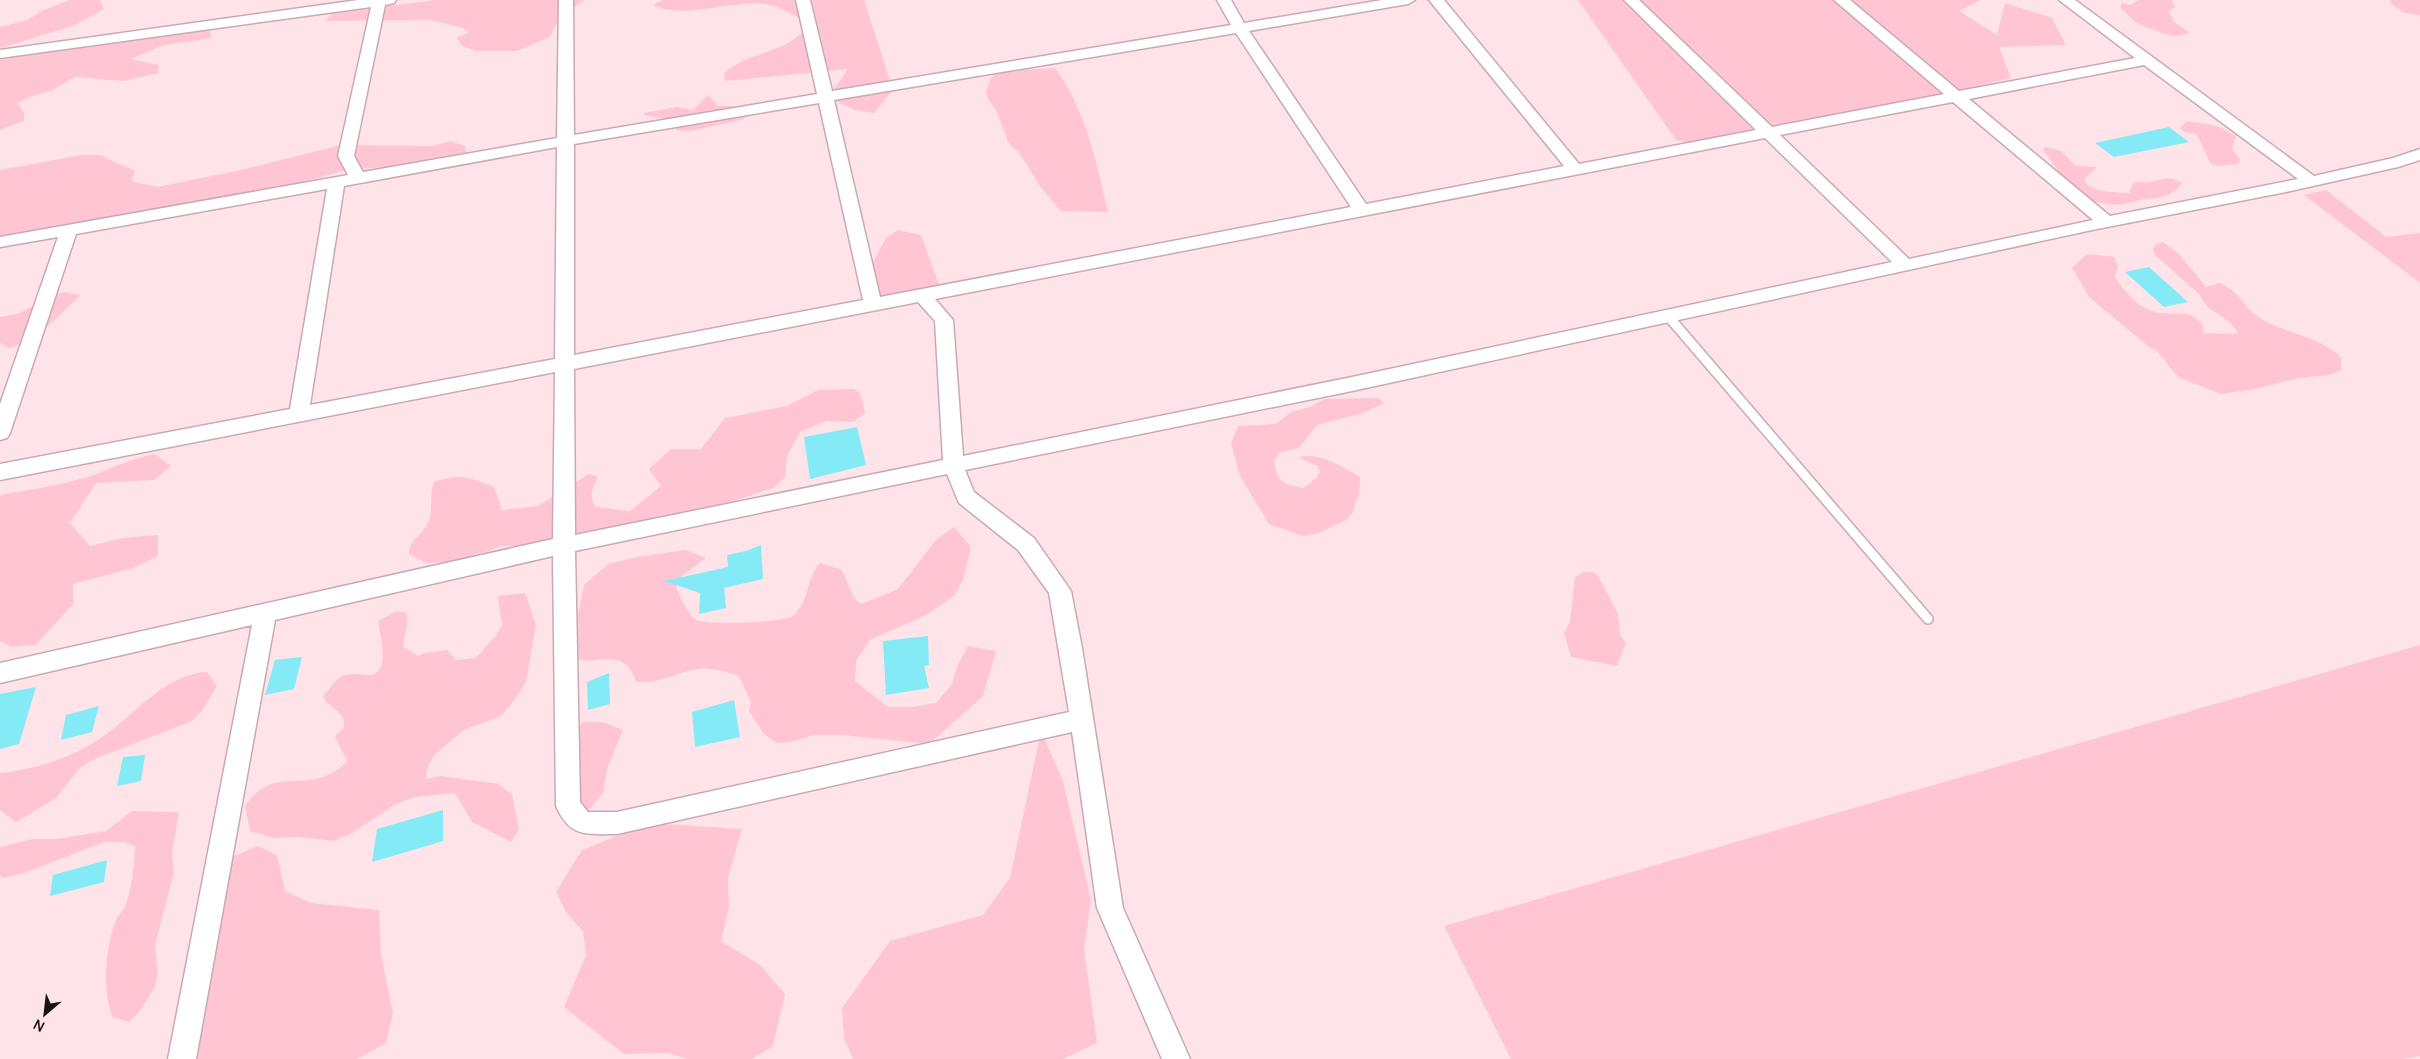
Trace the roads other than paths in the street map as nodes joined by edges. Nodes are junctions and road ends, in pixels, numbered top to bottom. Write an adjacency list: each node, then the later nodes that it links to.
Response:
1 (566, 0): 16 (street)
2 (803, 0): 13 (street)
3 (1224, 0): 10 (street)
4 (1408, 0): 10 (street)
5 (1436, 0): 18 (street)
6 (1631, 0): 15 (street)
7 (1841, 0): 14 (street)
8 (2066, 0): 12 (street)
9 (384, 1): 11 (street); 19 (street)
10 (1240, 27): 13 (street); 22 (street)
11 (0, 54)
12 (2147, 60): 14 (street); 20 (street)
13 (825, 96): 16 (street); 28 (street)
14 (1957, 97): 15 (street); 23 (street)
15 (1768, 133): 18 (street); 26 (street)
16 (566, 141): 19 (street); 30 (street)
17 (2420, 154): 20 (street)
18 (1576, 170): 22 (street)
19 (358, 178): 21 (street)
20 (2311, 181): 23 (street)
21 (336, 182): 24 (street); 31 (street)
22 (1362, 211): 27 (street)
23 (2106, 222): 26 (street)
24 (69, 230): 25 (street); 32 (street)
25 (0, 242)
26 (1905, 265): 29 (street)
27 (922, 295): 28 (street); 33 (street)
28 (873, 304): 30 (street)
29 (1668, 316): 33 (street); 37 (lane)
30 (564, 364): 31 (street); 35 (street)
31 (299, 414): 34 (street)
32 (0, 433)
33 (953, 464): 35 (street); 39 (street)
34 (0, 472)
35 (564, 545): 36 (street); 39 (street)
36 (265, 612): 38 (street); 40 (street)
37 (1928, 619)
38 (0, 673)
39 (1082, 719): 41 (street)
40 (182, 1059)
41 (1176, 1059)

